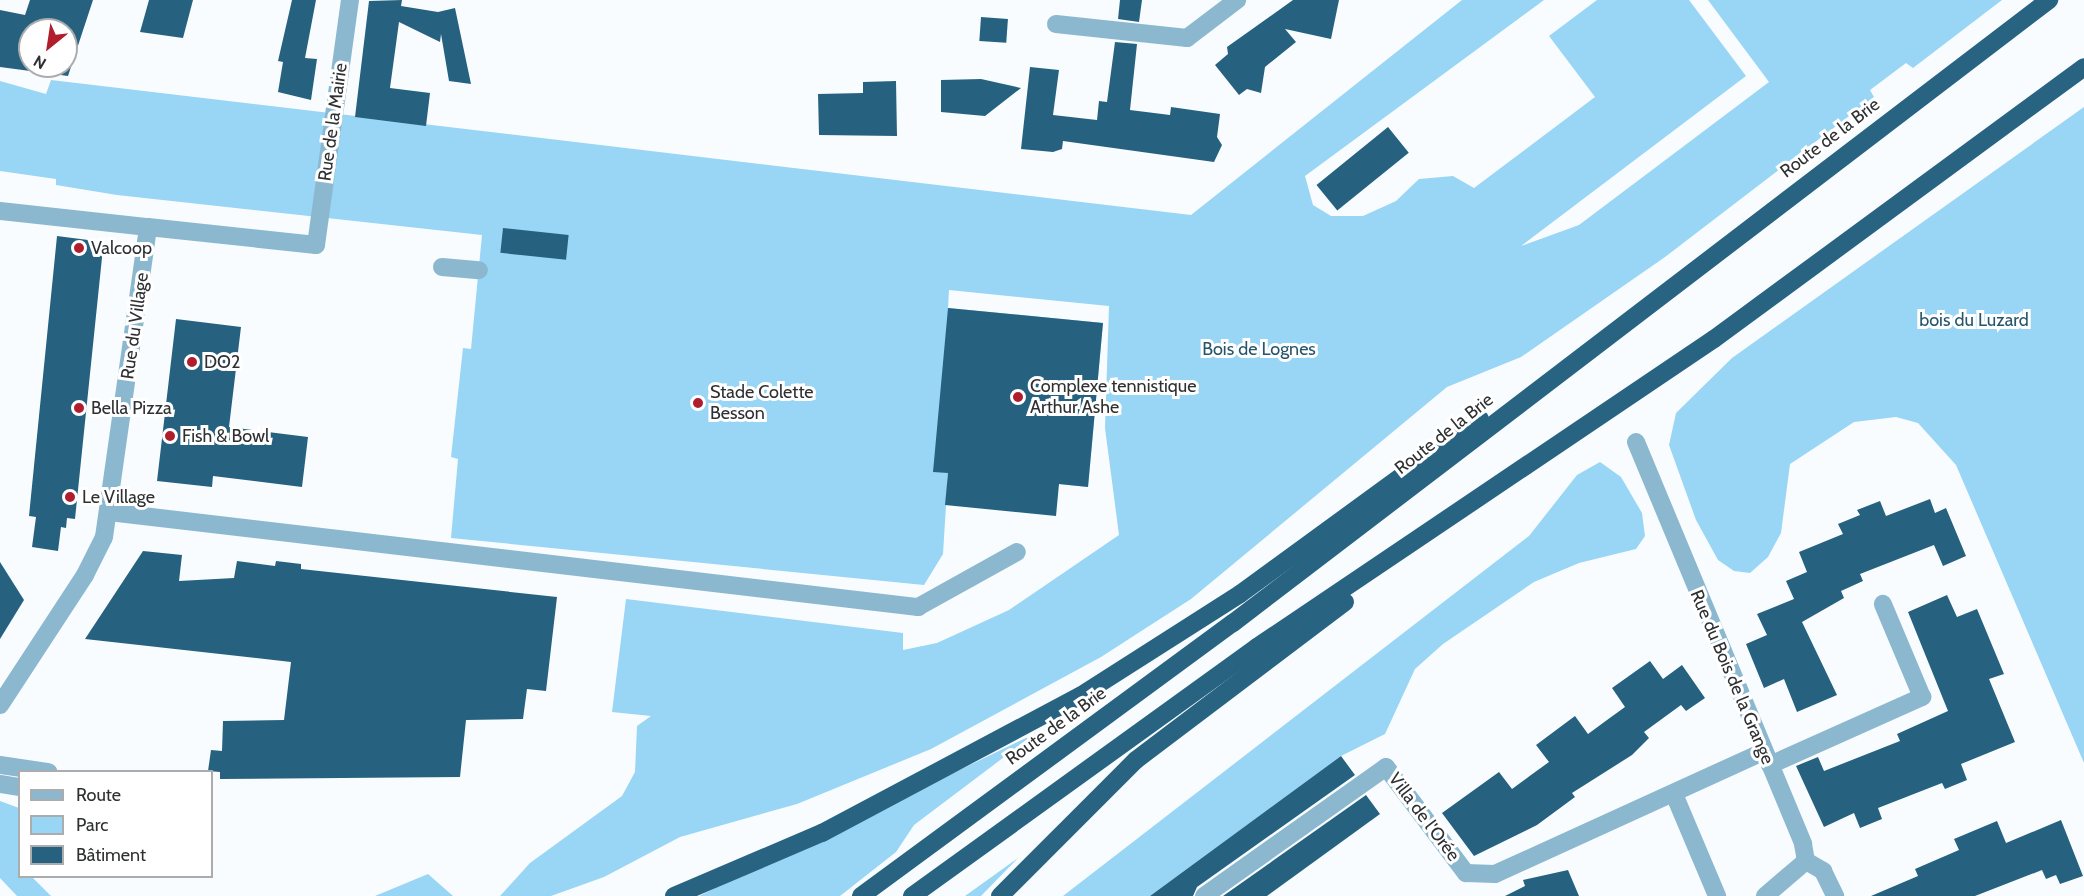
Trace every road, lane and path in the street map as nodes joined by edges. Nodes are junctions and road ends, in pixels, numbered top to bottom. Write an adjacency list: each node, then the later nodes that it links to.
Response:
1 (350, 0): 7 (street, Rue de la Mairie)
2 (1237, 0): 4 (street)
3 (2049, 0): 10 (highway, Route de la Brie)
4 (1056, 24)
5 (2084, 67): 13 (highway)
6 (0, 211): 7 (street)
7 (148, 227): 12 (street, Rue du Village)
8 (442, 267): 9 (street)
9 (478, 270)
10 (1638, 312): 24 (highway); 25 (highway, Route de la Brie)
11 (1636, 442): 17 (street, Rue du Bois de la Grange)
12 (109, 512): 14 (street); 16 (street, Rue du Village)
13 (1455, 516): 26 (highway); 27 (highway)
14 (1017, 552)
15 (1883, 604): 17 (street, Villa de l'Orée)
16 (0, 705)
17 (1767, 758): 22 (street, Villa de l'Orée); 23 (street, Rue du Bois de la Grange)
18 (0, 765): 19 (street)
19 (40, 770)
20 (0, 784): 21 (street)
21 (18, 787)
22 (1674, 794): 28 (street, Villa de l'Orée); 29 (street)
23 (1806, 861): 30 (street); 31 (street)
24 (674, 896)
25 (861, 896)
26 (912, 896)
27 (1000, 896)
28 (1204, 896)
29 (1717, 896)
30 (1765, 896)
31 (1834, 896)

